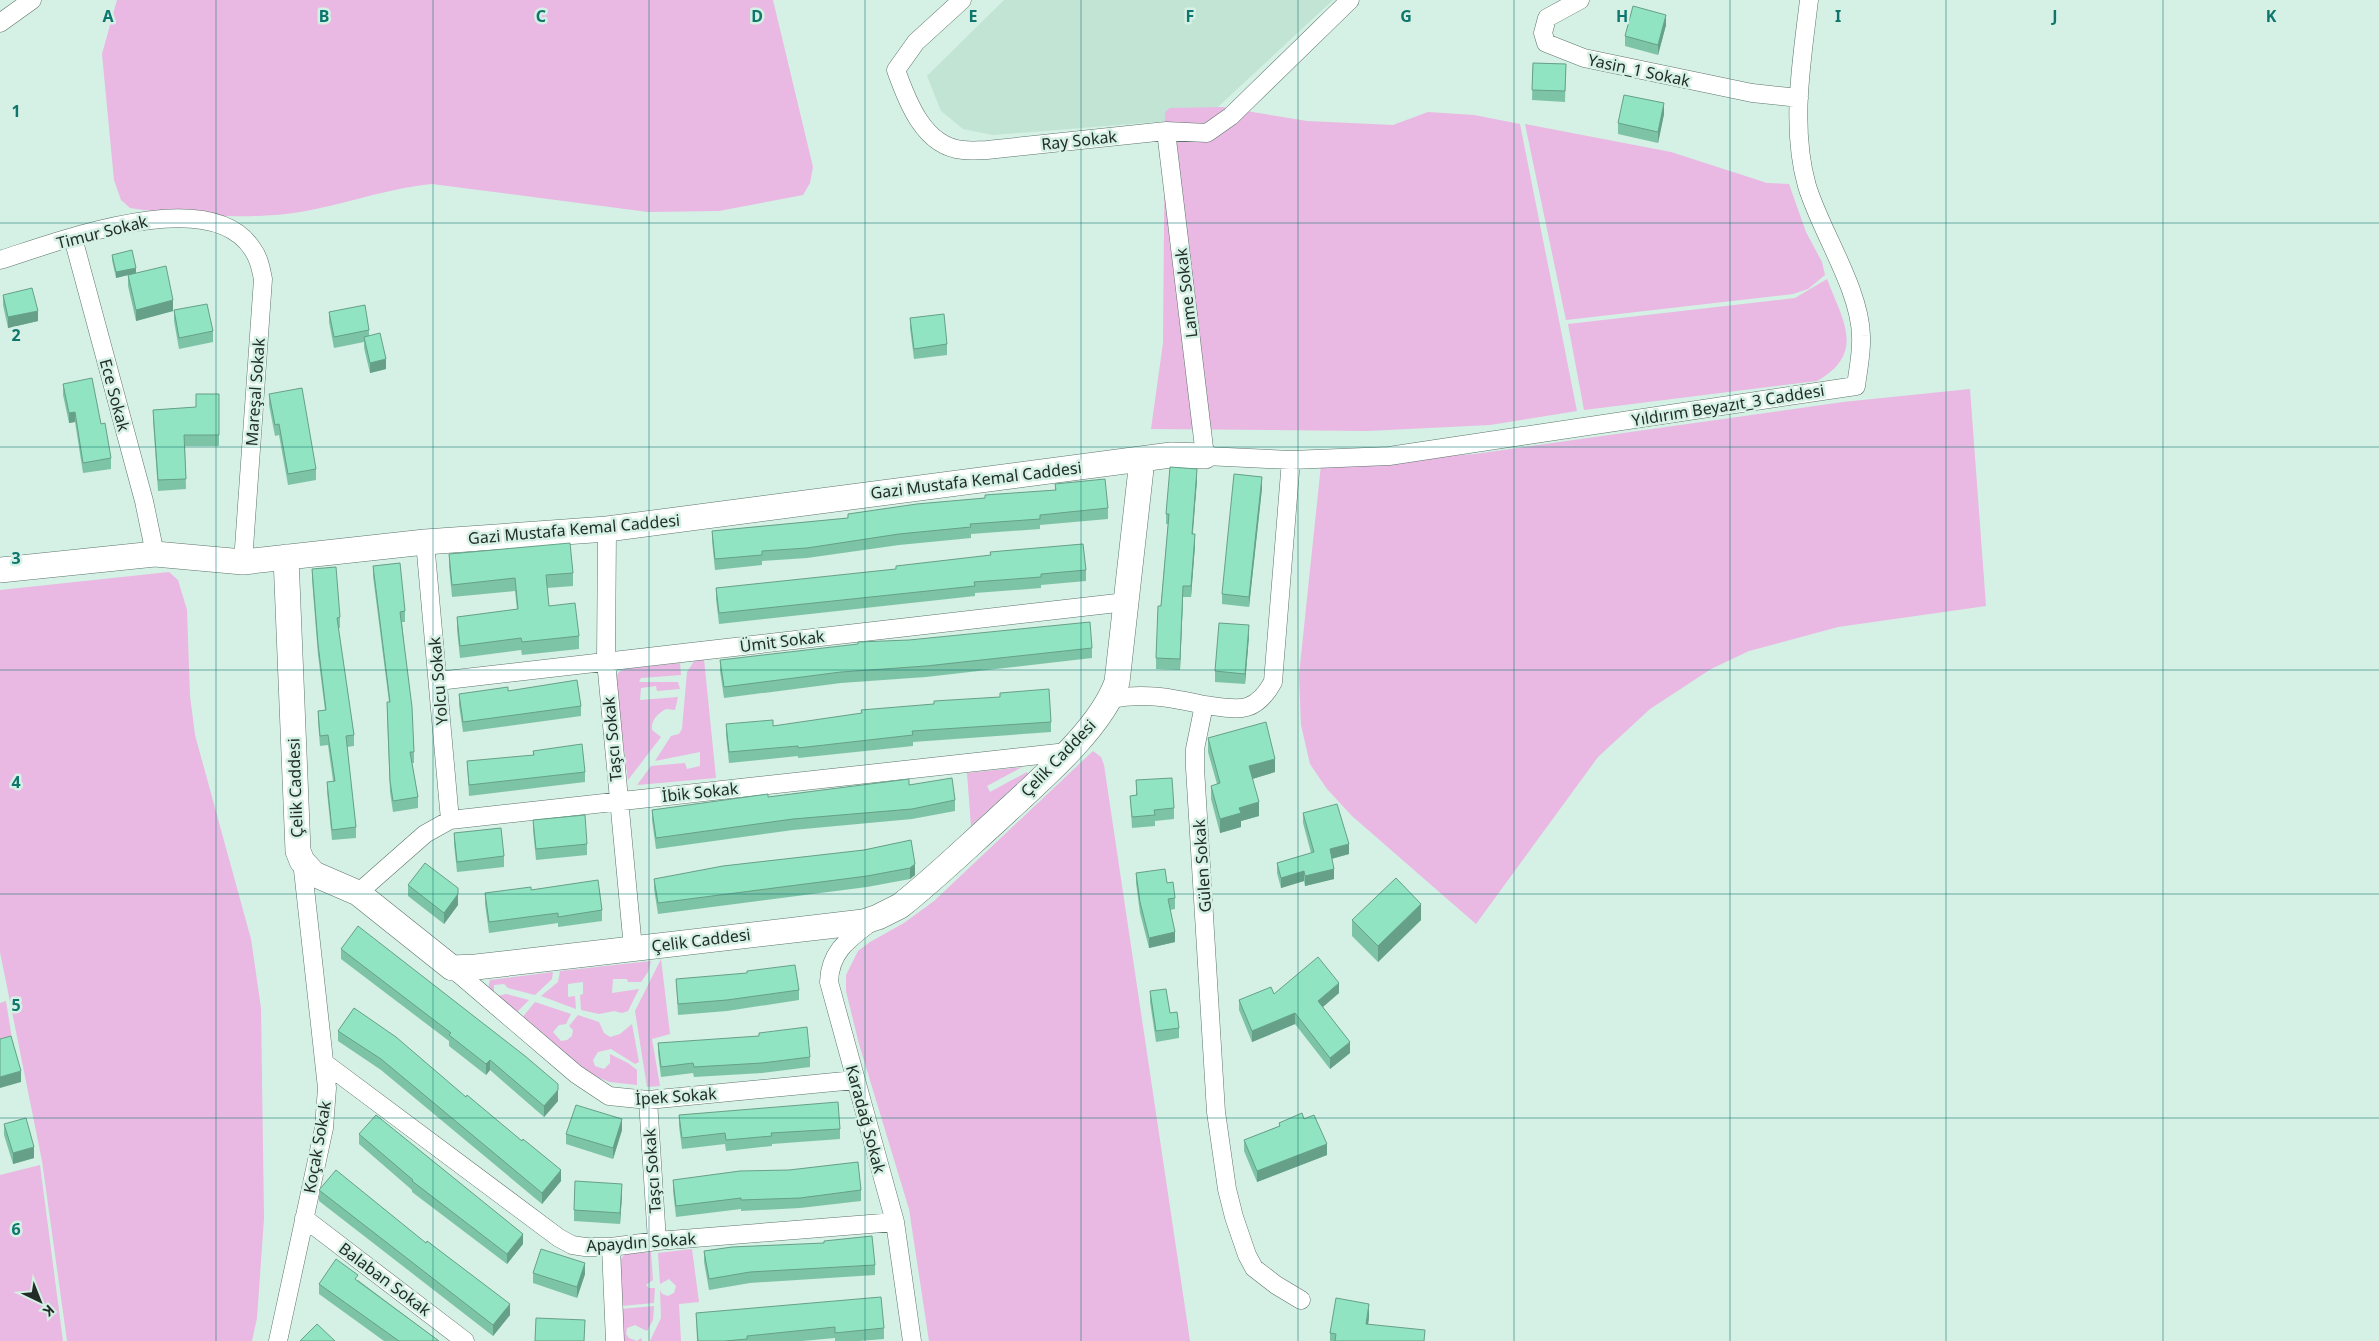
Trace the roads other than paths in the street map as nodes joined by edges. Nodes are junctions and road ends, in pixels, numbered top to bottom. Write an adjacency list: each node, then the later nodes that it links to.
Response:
1 (32, 0): 6 (street)
2 (962, 0): 8 (street, Ray Sokak)
3 (1350, 0): 8 (street, Ray Sokak)
4 (1580, 0): 7 (street, Yasin_1 Sokak)
5 (1809, 0): 7 (street, Yıldırım Beyazıt_3 Caddesi)
6 (0, 23)
7 (1799, 98): 14 (street, Yıldırım Beyazıt_3 Caddesi)
8 (1166, 131): 12 (street, Lame Sokak)
9 (235, 231): 10 (street, Timur Sokak); 19 (street, Mareşal Sokak)
10 (73, 238): 11 (street, Timur Sokak); 17 (street, Ece Sokak)
11 (0, 260)
12 (1205, 456): 13 (street, Gazi Mustafa Kemal Caddesi); 14 (street, Yıldırım Beyazıt_3 Caddesi)
13 (1142, 460): 15 (street, Gazi Mustafa Kemal Caddesi); 21 (street, Çelik Caddesi)
14 (1291, 460): 25 (street)
15 (607, 529): 16 (street, Gazi Mustafa Kemal Caddesi); 22 (street, Taşcı Sokak)
16 (425, 542): 18 (street, Gazi Mustafa Kemal Caddesi); 23 (street, Yolcu Sokak)
17 (155, 554): 19 (street, Gazi Mustafa Kemal Caddesi); 20 (street, Gazi Mustafa Kemal Caddesi)
18 (286, 557): 19 (street, Gazi Mustafa Kemal Caddesi); 29 (street, Çelik Caddesi)
19 (244, 562)
20 (0, 570)
21 (1126, 602): 22 (street, Ümit Sokak); 24 (street, Çelik Caddesi)
22 (606, 661): 23 (street, Ümit Sokak); 27 (street, Taşcı Sokak)
23 (438, 680): 28 (street, Yolcu Sokak)
24 (1111, 698): 25 (street); 26 (street, Çelik Caddesi)
25 (1204, 705): 41 (street, Gülen Sokak)
26 (1067, 752): 27 (street, İbik Sokak); 31 (street, Çelik Caddesi)
27 (618, 802): 28 (street, İbik Sokak); 32 (street, Taşcı Sokak)
28 (450, 820): 30 (street, İbik Sokak)
29 (302, 861): 30 (street, Çelik Caddesi); 34 (street, Koçak Sokak)
30 (358, 893): 33 (street, Çelik Caddesi)
31 (878, 917): 32 (street, Çelik Caddesi); 35 (street, Karadağ Sokak)
32 (633, 948): 33 (street, Çelik Caddesi)
33 (452, 968): 36 (street, İpek Sokak)
34 (326, 1064): 37 (street, Koçak Sokak); 40 (street, Apaydın Sokak)
35 (855, 1080): 36 (street, İpek Sokak); 38 (street, Karadağ Sokak)
36 (648, 1100): 39 (street, Taşcı Sokak)
37 (304, 1218): 42 (street, Koçak Sokak); 43 (street, Balaban Sokak)
38 (895, 1222): 39 (street, Apaydın Sokak); 45 (street, Karadağ Sokak)
39 (657, 1241): 40 (street, Apaydın Sokak)
40 (610, 1247): 44 (street)
41 (1301, 1300)
42 (278, 1341)
43 (466, 1341)
44 (615, 1341)
45 (912, 1341)

